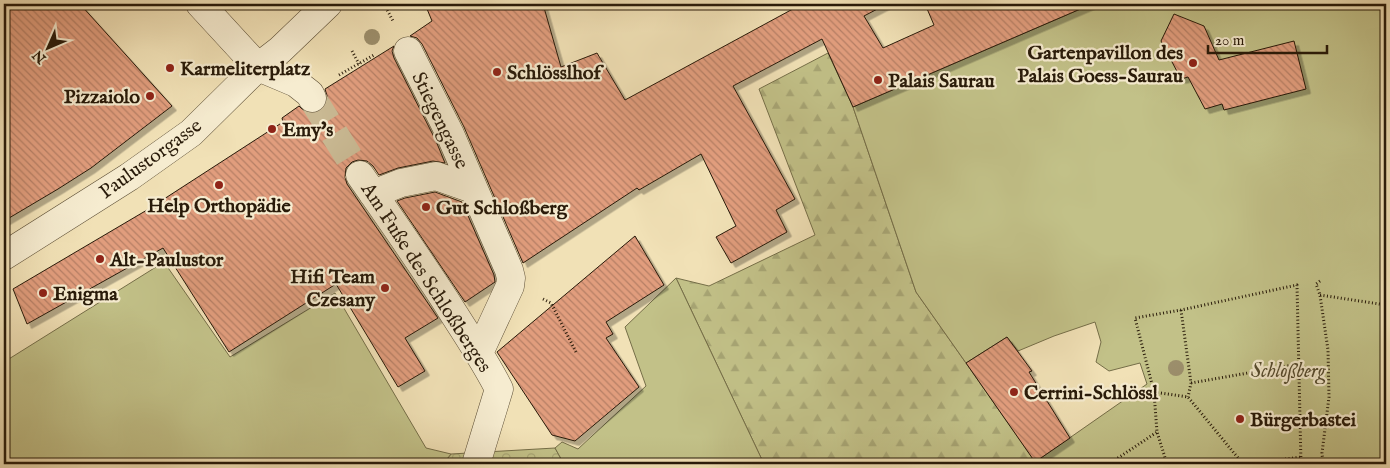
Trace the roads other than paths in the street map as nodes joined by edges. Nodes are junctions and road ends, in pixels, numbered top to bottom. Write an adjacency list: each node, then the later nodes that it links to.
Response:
1 (200, 4): 4 (street)
2 (328, 4): 4 (street, Paulustorgasse)
3 (408, 51): 7 (street, Stiegengasse)
4 (258, 67): 5 (street); 8 (street, Paulustorgasse)
5 (312, 98)
6 (367, 185): 7 (street, Stiegengasse); 9 (street, Am Fuße des Schloßberges)
7 (473, 189): 9 (street, Stiegengasse)
8 (4, 256)
9 (478, 352): 10 (street, Am Fuße des Schloßberges)
10 (476, 464)

